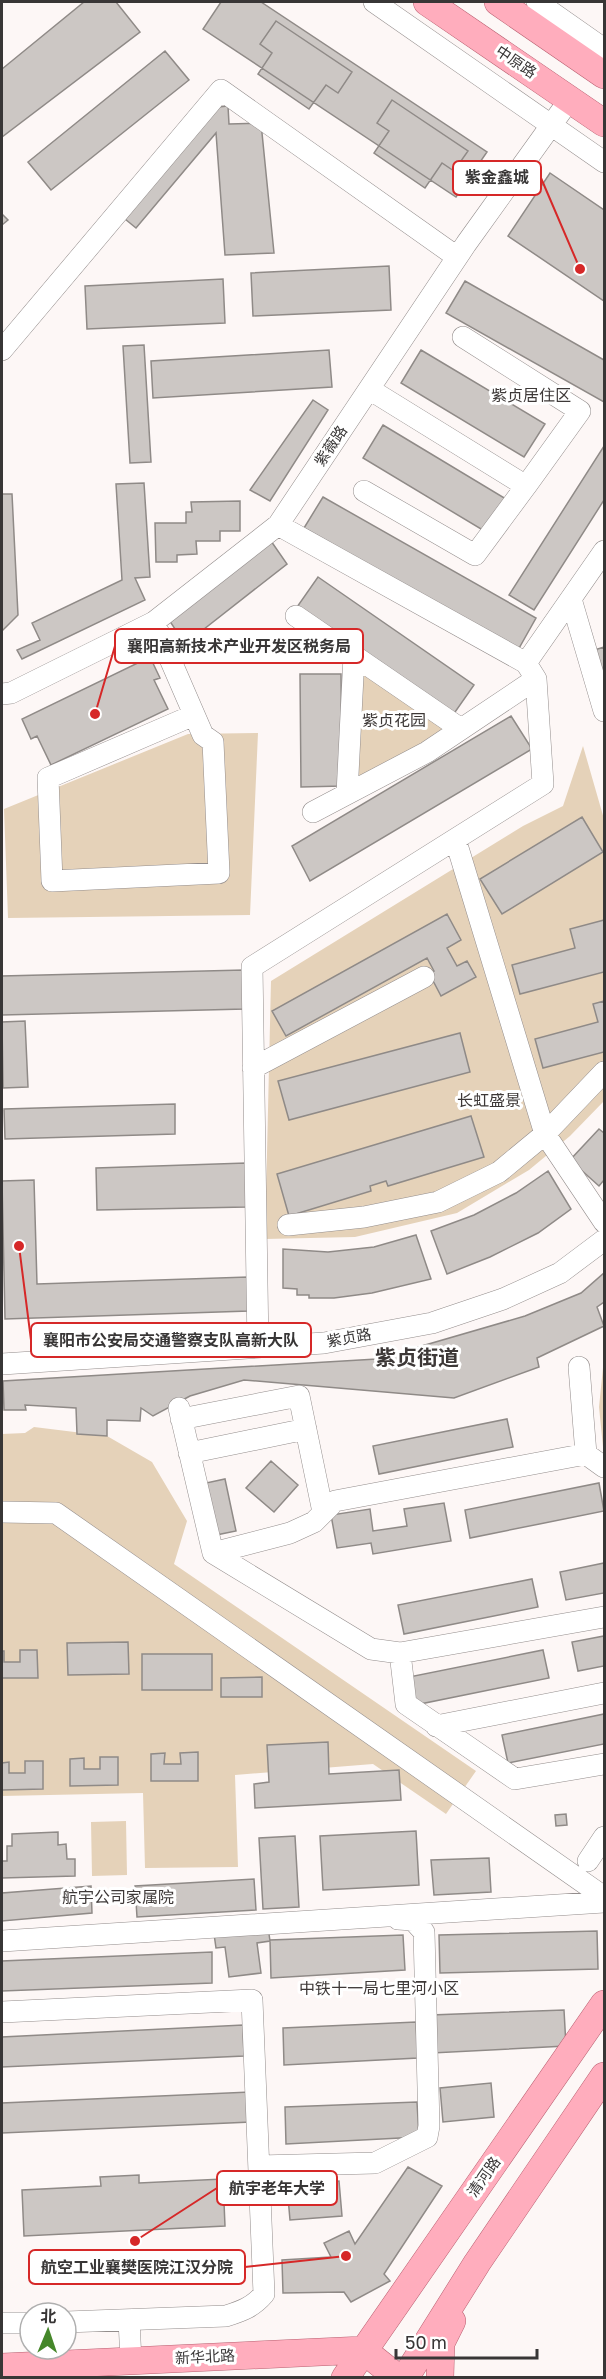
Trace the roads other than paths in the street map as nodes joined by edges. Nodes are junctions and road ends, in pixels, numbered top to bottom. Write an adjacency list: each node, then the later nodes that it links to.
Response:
1 (374, 2): 9 (street)
2 (427, 2): 7 (main road, 中原路)
3 (498, 2): 6 (main road)
4 (537, 2): 5 (street)
5 (604, 49)
6 (604, 75)
7 (570, 99): 8 (main road, 中原路); 9 (street, 紫薇路)
8 (604, 123)
9 (551, 126): 10 (street); 11 (street, 紫薇路)
10 (604, 162)
11 (457, 257): 13 (street); 14 (street, 紫薇路)
12 (463, 337): 15 (street)
13 (2, 350)
14 (369, 389): 15 (street); 17 (street, 紫薇路)
15 (526, 486): 16 (street)
16 (364, 491)
17 (278, 525): 21 (street, 紫薇路); 23 (street)
18 (604, 551): 19 (street)
19 (571, 599): 23 (street); 25 (street)
20 (296, 616): 22 (street)
21 (154, 622): 24 (street, 紫薇路); 26 (street)
22 (354, 656): 27 (street); 28 (street)
23 (531, 671): 27 (street); 32 (street)
24 (2, 694)
25 (604, 711)
26 (194, 715): 26 (street)
27 (461, 729): 28 (street)
28 (348, 794): 29 (street)
29 (313, 812)
30 (458, 848): 34 (street)
31 (424, 977): 32 (street)
32 (254, 1068): 38 (street)
33 (604, 1072): 34 (street)
34 (545, 1134): 35 (street); 36 (street)
35 (604, 1222)
36 (288, 1225)
37 (604, 1240): 38 (street, 紫贞路)
38 (258, 1347): 39 (street, 紫贞路)
39 (2, 1364)
40 (579, 1367): 43 (street)
41 (306, 1429): 42 (street); 42 (street); 46 (street)
42 (189, 1453): 47 (street)
43 (586, 1454): 44 (street); 46 (street)
44 (604, 1467)
45 (2, 1512): 55 (street)
46 (323, 1512): 47 (street)
47 (213, 1553): 49 (street)
48 (604, 1617): 49 (street)
49 (400, 1653): 51 (street)
50 (604, 1693): 51 (street)
51 (436, 1726): 52 (street)
52 (604, 1764)
53 (604, 1837): 54 (street)
54 (588, 1861)
55 (604, 1897)
56 (604, 1902): 58 (street)
57 (284, 1927): 62 (street)
58 (2, 1941)
59 (604, 2004): 64 (main road, 清河路)
60 (2, 2012): 62 (street)
61 (604, 2076): 63 (main road)
62 (259, 2166): 65 (street)
63 (477, 2263): 75 (main road); 76 (main road)
64 (401, 2295): 69 (main road, 清河路); 70 (main road)
65 (129, 2320): 66 (street); 71 (street)
66 (78, 2322)
67 (2, 2323): 68 (street)
68 (18, 2323)
69 (363, 2350): 70 (main road, 新华北路); 73 (main road, 清河路); 74 (main road)
70 (258, 2354): 71 (main road, 新华北路)
71 (131, 2361): 72 (main road, 新华北路)
72 (2, 2367)
73 (345, 2378)
74 (398, 2378)
75 (405, 2378)
76 (440, 2378)

